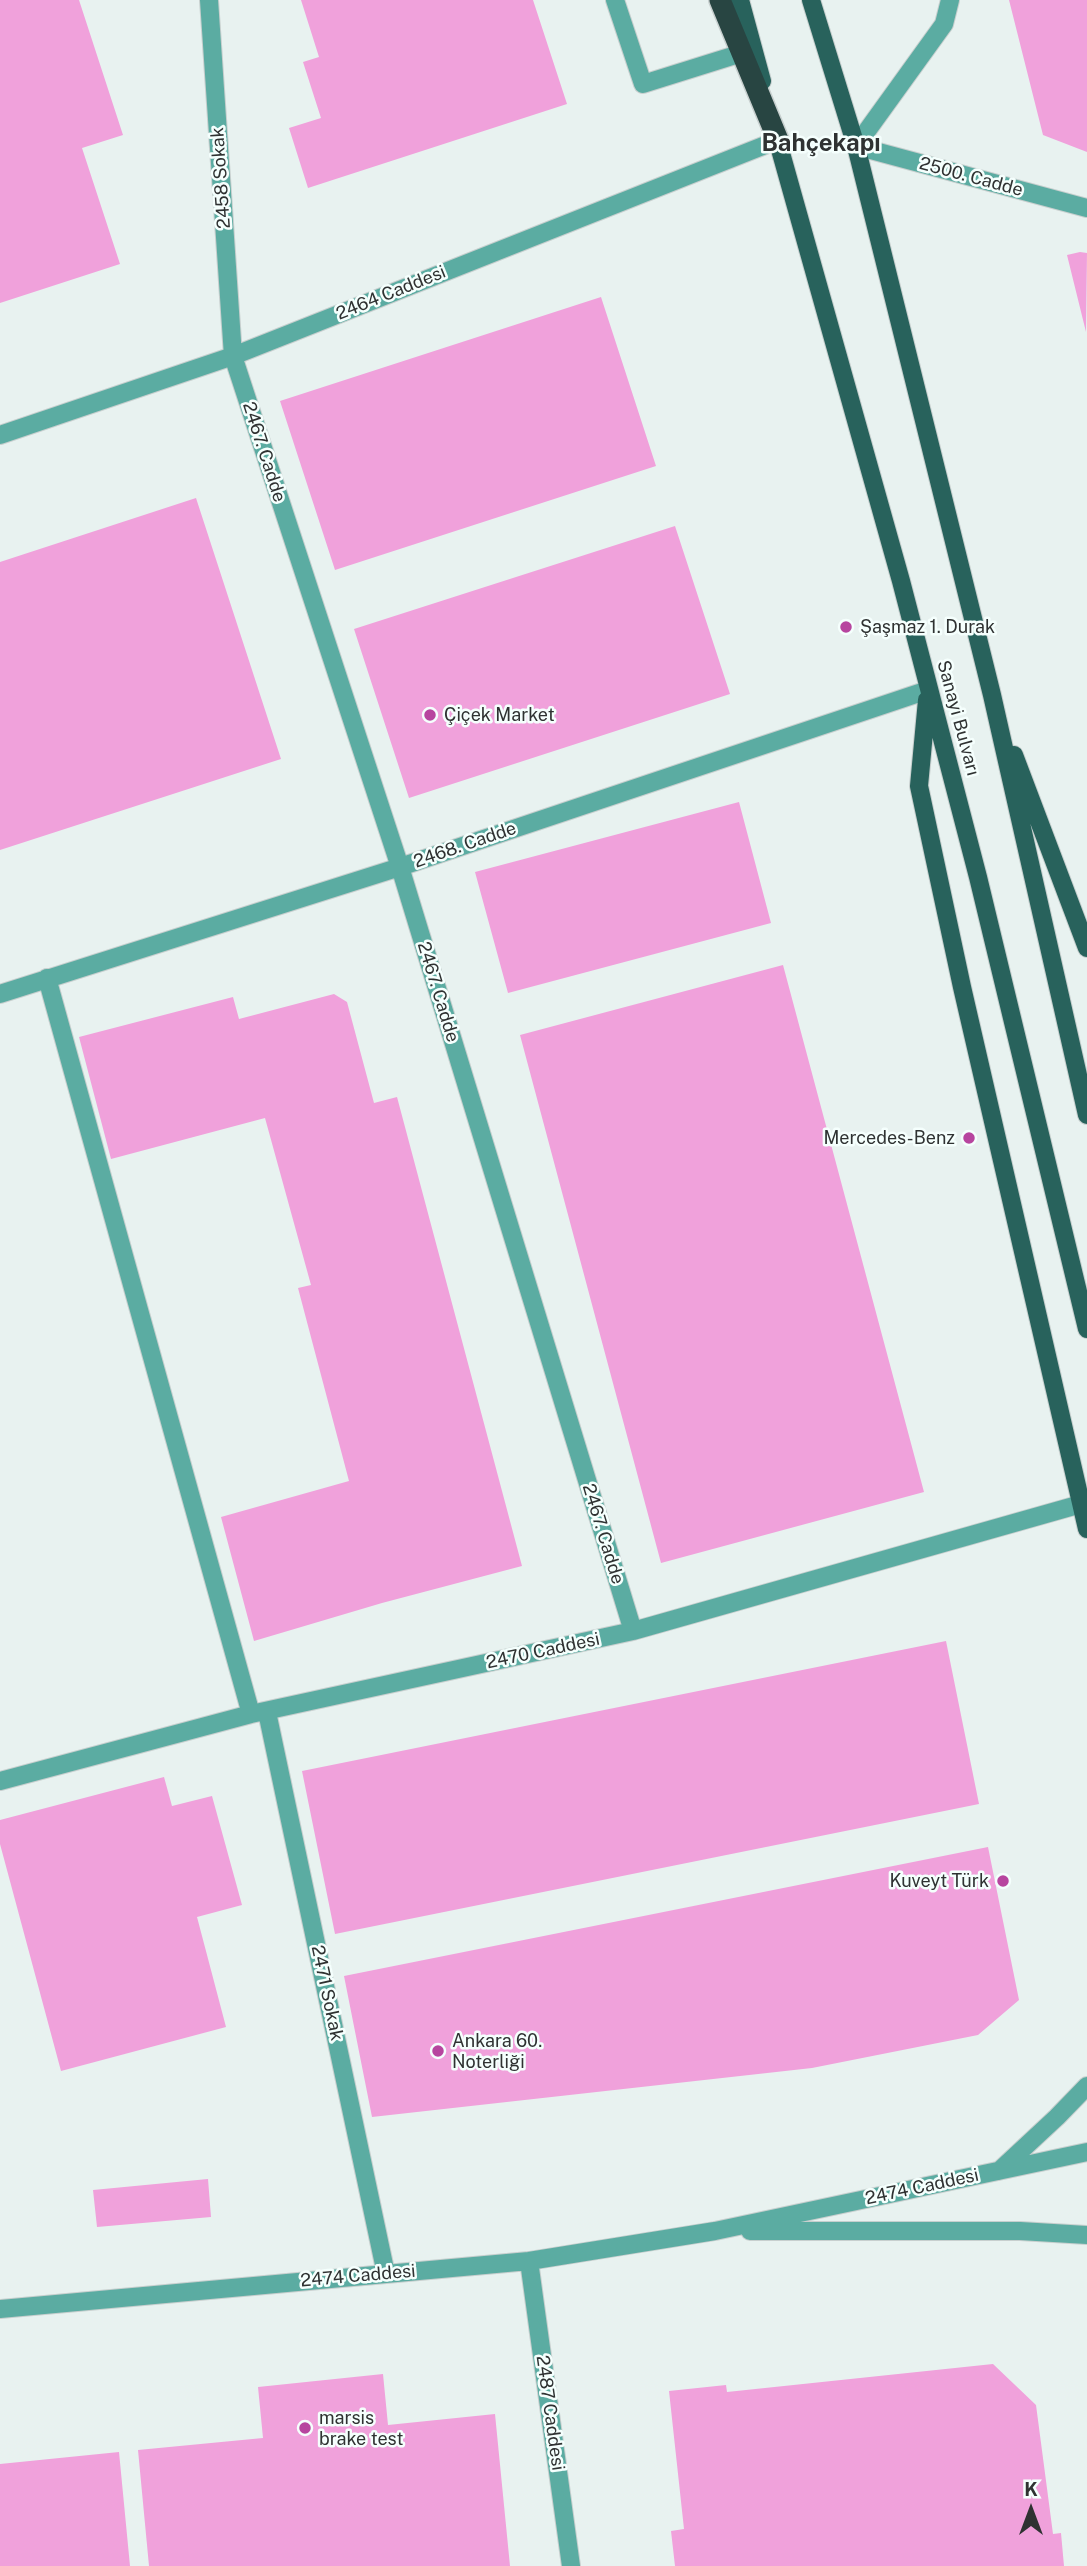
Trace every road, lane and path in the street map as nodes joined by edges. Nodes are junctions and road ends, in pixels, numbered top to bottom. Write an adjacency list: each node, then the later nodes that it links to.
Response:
1 (209, 0): 11 (street, 2458 Sokak)
2 (615, 0): 7 (street)
3 (720, 0): 7 (highway)
4 (740, 0): 8 (main road, Sanayi Bulvarı)
5 (811, 0): 9 (main road, Sanayi Bulvarı)
6 (950, 0): 9 (street)
7 (742, 53): 8 (highway)
8 (778, 140): 11 (street, 2464 Caddesi); 13 (main road, Sanayi Bulvarı)
9 (856, 146): 10 (street, 2500. Cadde); 14 (main road, Sanayi Bulvarı)
10 (1087, 208)
11 (233, 356): 12 (street, 2464 Caddesi); 15 (street, 2467. Cadde)
12 (0, 435)
13 (928, 690): 15 (street, 2468. Cadde); 20 (main road, Sanayi Bulvarı); 21 (main road)
14 (992, 695): 16 (main road); 19 (main road, Sanayi Bulvarı)
15 (400, 867): 17 (street, 2468. Cadde); 23 (street, 2467. Cadde)
16 (1087, 948)
17 (47, 978): 18 (street, 2468. Cadde); 24 (street, 2471 Sokak)
18 (0, 994)
19 (1087, 1115)
20 (1087, 1329)
21 (1082, 1504): 22 (main road); 23 (street, 2470 Caddesi)
22 (1087, 1529)
23 (633, 1631): 24 (street, 2470 Caddesi)
24 (259, 1713): 25 (street, 2470 Caddesi); 32 (street, 2471 Sokak)
25 (0, 1782)
26 (1087, 2085): 28 (street)
27 (1087, 2152): 28 (street, 2474 Caddesi)
28 (998, 2171): 29 (street, 2474 Caddesi)
29 (715, 2231): 30 (street, 2474 Caddesi); 31 (street, 2474 Caddesi)
30 (1087, 2235)
31 (529, 2261): 32 (street, 2474 Caddesi); 34 (street, 2487 Caddesi)
32 (386, 2274): 33 (street, 2474 Caddesi)
33 (0, 2309)
34 (571, 2566)

